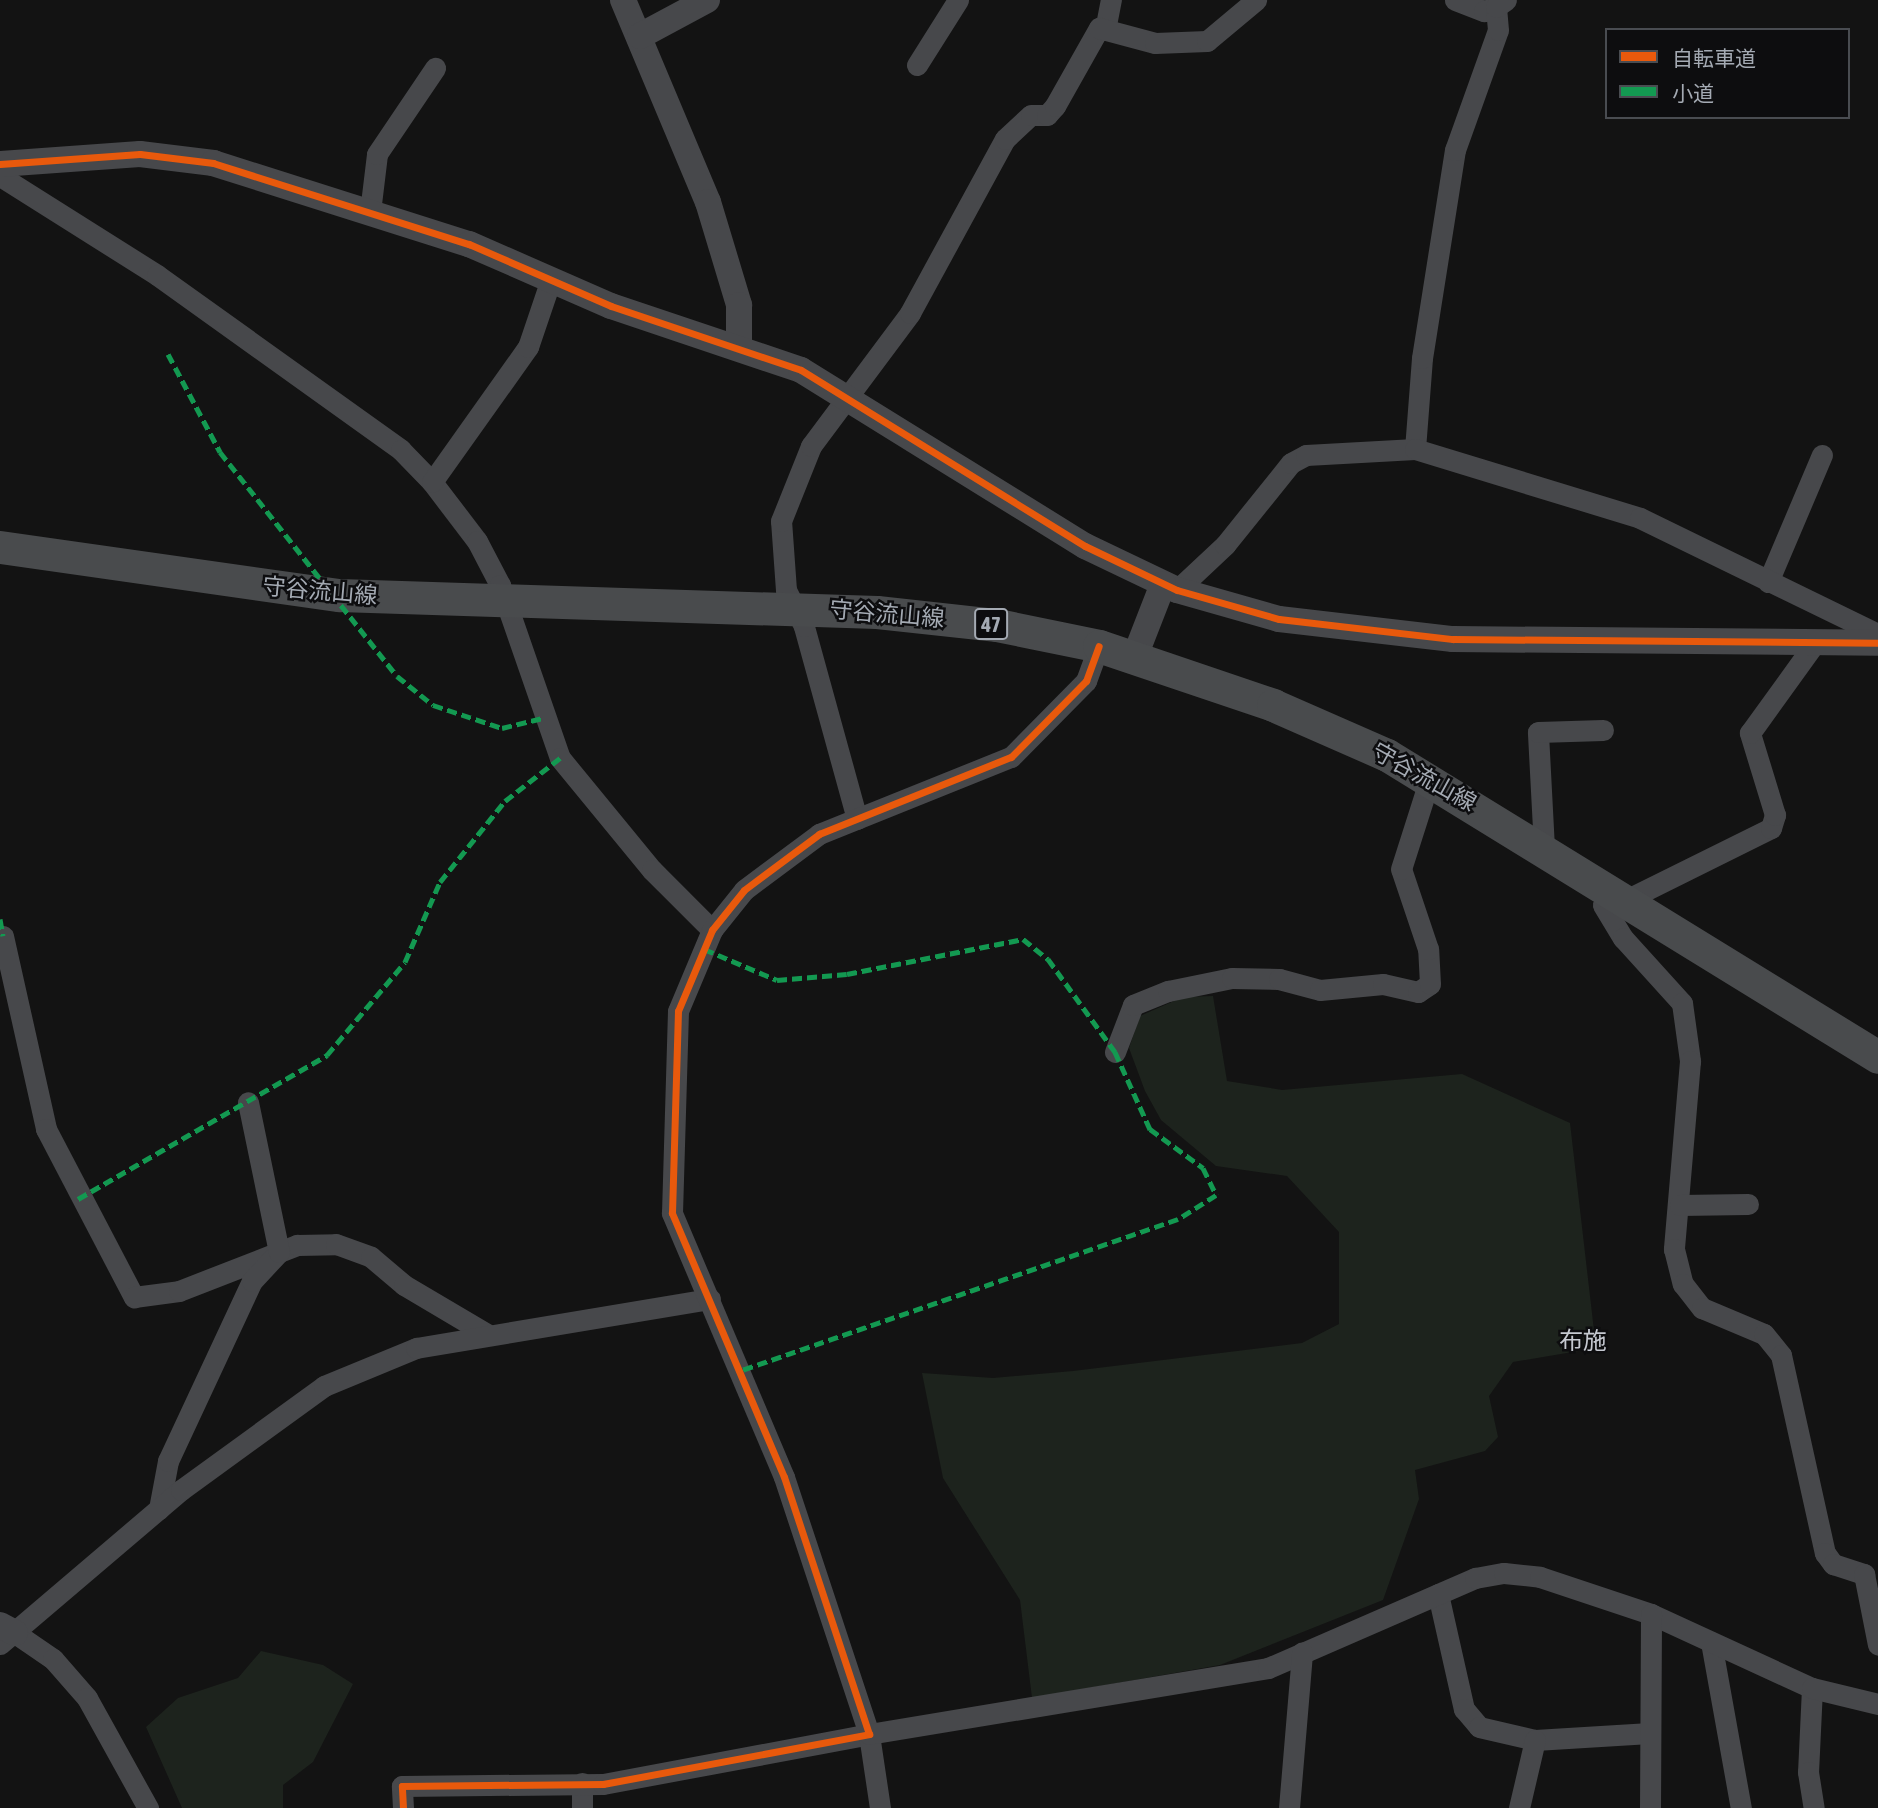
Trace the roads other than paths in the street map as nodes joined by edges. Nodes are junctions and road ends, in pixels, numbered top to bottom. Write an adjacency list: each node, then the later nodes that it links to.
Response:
1 (623, 0): 9 (street)
2 (707, 0): 9 (street)
3 (958, 0): 10 (street)
4 (1111, 0): 8 (street)
5 (1256, 0): 8 (street)
6 (1454, 0): 7 (street)
7 (1501, 4): 18 (street)
8 (1105, 30): 17 (street)
9 (640, 36): 16 (street)
10 (917, 65)
11 (435, 68): 14 (street)
12 (0, 164): 14 (street)
13 (0, 176): 20 (street)
14 (370, 212): 15 (street)
15 (551, 279): 16 (street); 20 (street)
16 (739, 346): 17 (street)
17 (849, 400): 23 (street); 25 (street)
18 (1415, 449): 22 (street); 23 (street)
19 (1822, 455): 22 (street)
20 (432, 482): 24 (street)
21 (0, 547): 24 (main road, 守谷流山線 / 47)
22 (1768, 582): 26 (street)
23 (1170, 587): 27 (street); 30 (street)
24 (507, 601): 25 (main road, 守谷流山線 / 47); 36 (street)
25 (795, 607): 29 (main road, 守谷流山線 / 47); 33 (street)
26 (1878, 634)
27 (1815, 643): 28 (street); 35 (street)
28 (1878, 643)
29 (1100, 646): 30 (main road, 守谷流山線 / 47); 33 (street)
30 (1135, 656): 32 (main road, 守谷流山線 / 47)
31 (1603, 730): 34 (street)
32 (1430, 778): 34 (main road, 守谷流山線 / 47); 38 (street)
33 (857, 819): 36 (street)
34 (1544, 848): 35 (main road, 守谷流山線 / 47)
35 (1617, 897): 39 (main road, 守谷流山線 / 47); 42 (street)
36 (712, 930): 44 (street)
37 (3, 936): 43 (street)
38 (1115, 1052)
39 (1878, 1058)
40 (248, 1102): 43 (street)
41 (1748, 1204): 42 (street)
42 (1680, 1205): 51 (street)
43 (279, 1252): 45 (street); 46 (street)
44 (710, 1299): 45 (street); 56 (street)
45 (487, 1334): 46 (street)
46 (159, 1509): 49 (street)
47 (1438, 1594): 48 (street); 52 (street); 57 (street)
48 (1651, 1614): 50 (street); 55 (street)
49 (5, 1634): 59 (street)
50 (1711, 1642): 53 (street); 66 (street)
51 (1878, 1644)
52 (1303, 1653): 56 (street); 63 (street)
53 (1812, 1688): 54 (street); 67 (street)
54 (1878, 1704)
55 (1650, 1733): 57 (street); 65 (street)
56 (869, 1734): 58 (street); 62 (street)
57 (1535, 1740): 64 (street)
58 (582, 1783): 60 (street); 61 (street)
59 (148, 1808)
60 (403, 1808)
61 (582, 1808)
62 (880, 1808)
63 (1289, 1808)
64 (1519, 1808)
65 (1650, 1808)
66 (1741, 1808)
67 (1814, 1808)

